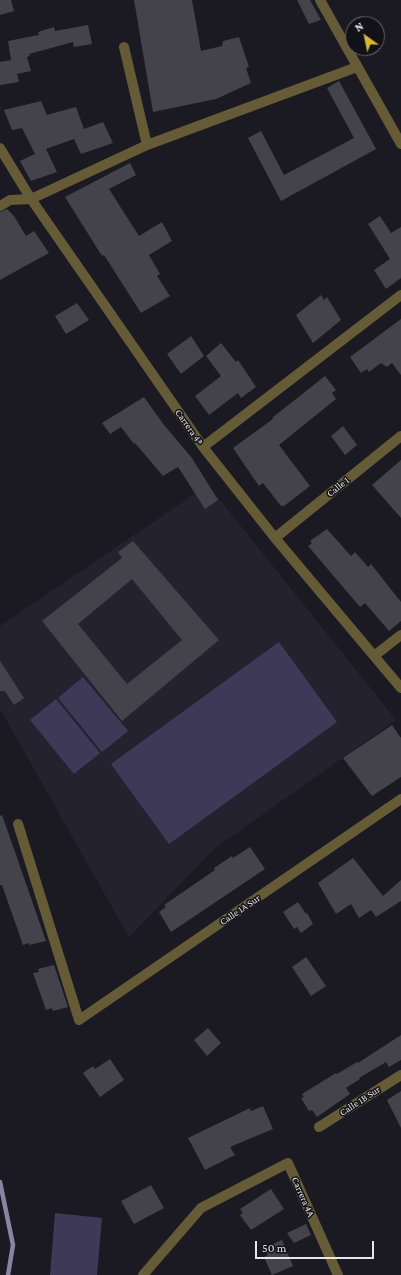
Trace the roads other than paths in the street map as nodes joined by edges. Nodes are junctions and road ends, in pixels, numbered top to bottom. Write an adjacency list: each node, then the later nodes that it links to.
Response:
1 (320, 0): 3 (street)
2 (124, 47): 5 (street)
3 (357, 67): 4 (street); 5 (street)
4 (401, 144)
5 (148, 145): 7 (street)
6 (0, 148): 7 (street, Carrera 4ª)
7 (31, 198): 8 (street); 11 (street, Carrera 4ª)
8 (0, 206)
9 (401, 295): 11 (street)
10 (401, 436): 12 (street, Calle 1)
11 (203, 447): 12 (street, Carrera 4ª)
12 (275, 538): 14 (street, Carrera 4ª)
13 (401, 635): 14 (street)
14 (374, 656): 15 (street, Carrera 4ª)
15 (401, 688)
16 (401, 799): 17 (street, Calle 1A Sur)
17 (18, 824)
18 (401, 1074): 19 (street, Calle 1B Sur)
19 (319, 1127)
20 (143, 1275): 21 (street, Carrera 4A)
21 (338, 1275)

